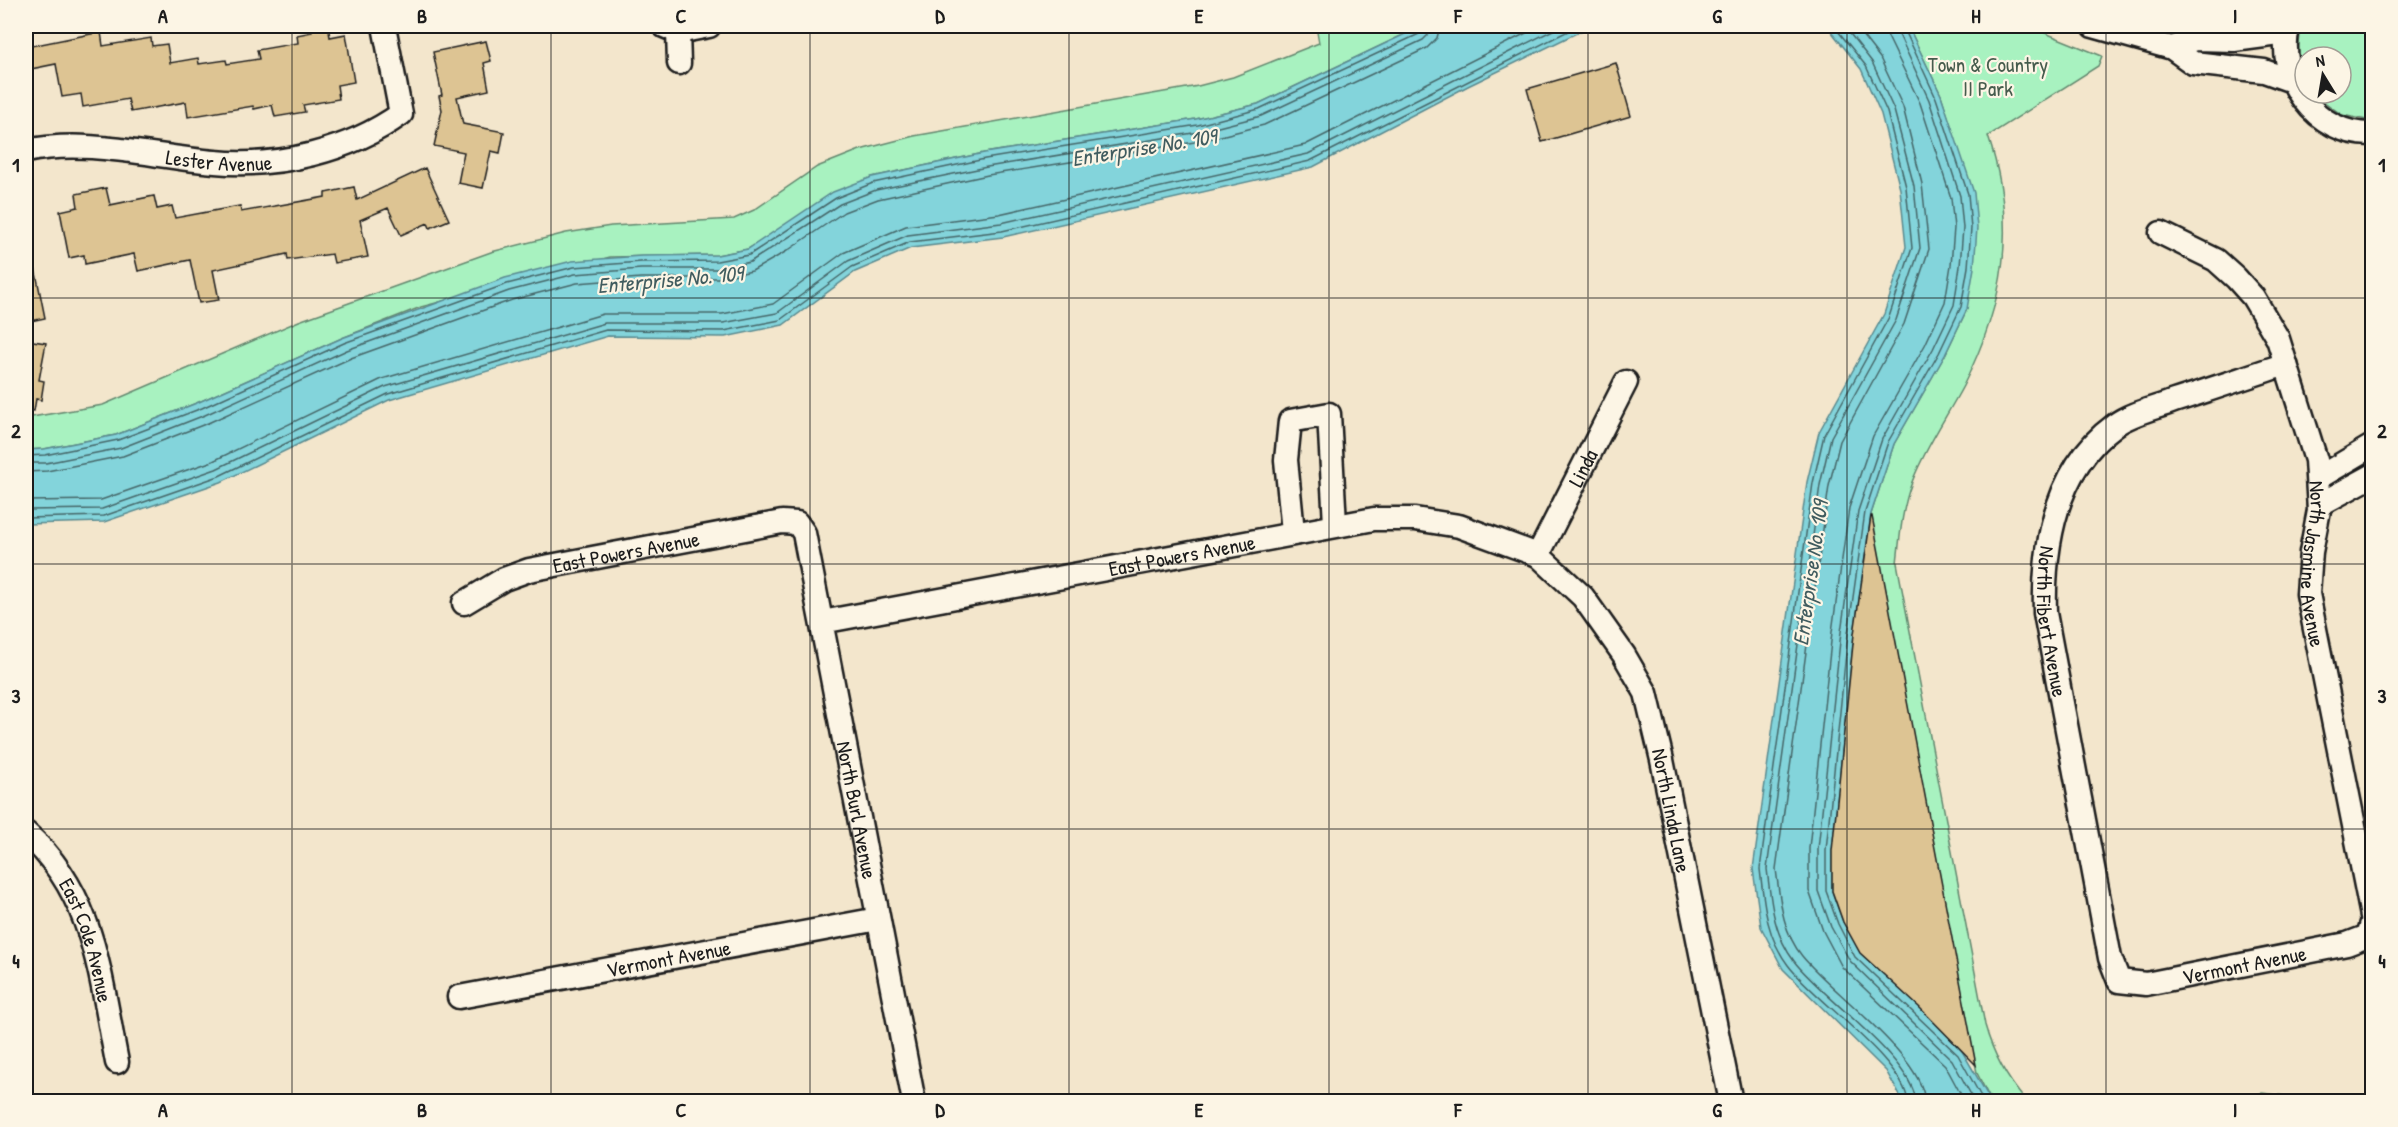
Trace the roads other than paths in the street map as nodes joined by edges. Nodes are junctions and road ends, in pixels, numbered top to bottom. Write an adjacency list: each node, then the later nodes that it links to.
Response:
1 (384, 26): 10 (street, Lester Avenue)
2 (709, 26): 4 (street)
3 (2093, 26): 6 (street)
4 (671, 28): 7 (street)
5 (2287, 29): 6 (street); 8 (street)
6 (2172, 48): 8 (street)
7 (678, 63)
8 (2292, 81): 9 (street)
9 (2369, 138)
10 (26, 151)
11 (2161, 233): 12 (street, North Jasmine Avenue)
12 (2286, 364): 16 (street, North Jasmine Avenue); 27 (street, North Fibert Avenue)
13 (1626, 382): 21 (street, Linda)
14 (2373, 446): 16 (street)
15 (2373, 476): 17 (street)
16 (2318, 478): 17 (street, North Jasmine Avenue)
17 (2319, 505): 26 (street, North Jasmine Avenue)
18 (797, 523): 22 (street, East Powers Avenue); 23 (street, North Burl Avenue)
19 (1335, 524): 20 (street, East Powers Avenue); 20 (street); 21 (street, East Powers Avenue)
20 (1293, 532): 23 (street, East Powers Avenue)
21 (1538, 555): 31 (street, North Linda Lane)
22 (464, 603)
23 (822, 622): 25 (street, North Burl Avenue)
24 (26, 833): 29 (street, East Cole Avenue)
25 (878, 919): 28 (street, Vermont Avenue); 30 (street, North Burl Avenue)
26 (2371, 925): 27 (street, Vermont Avenue)
27 (2119, 981)
28 (459, 997)
29 (117, 1062)
30 (914, 1101)
31 (1731, 1101)

